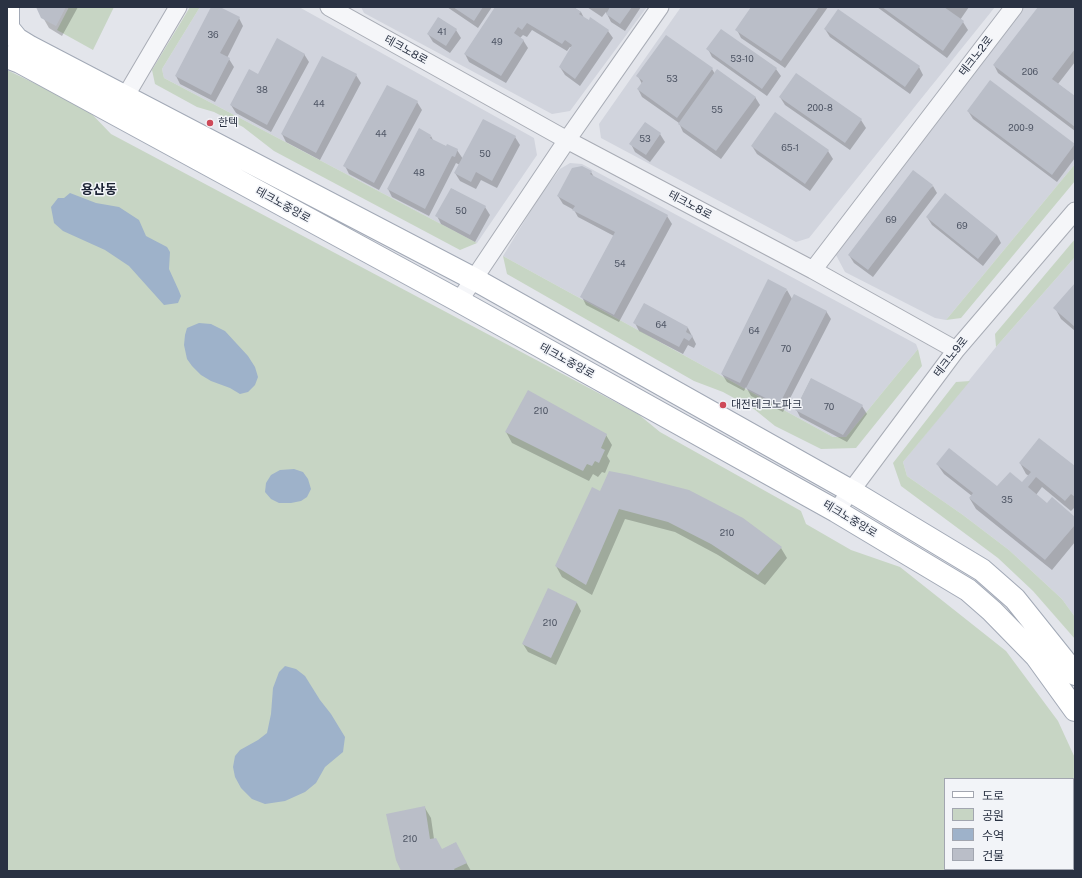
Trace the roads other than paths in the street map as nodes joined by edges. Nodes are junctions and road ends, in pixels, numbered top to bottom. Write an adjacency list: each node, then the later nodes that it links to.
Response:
1 (8, 7): 6 (main road)
2 (178, 7): 7 (street)
3 (329, 7): 8 (street, 테크노8로)
4 (660, 7): 8 (street)
5 (1014, 7): 10 (street, 테크노2로)
6 (19, 56): 7 (main road, 테크노중앙로); 12 (main road, 테크노중앙로)
7 (125, 97): 11 (main road, 테크노중앙로)
8 (567, 140): 10 (street, 테크노8로); 11 (street)
9 (1075, 211): 13 (street, 테크노9로)
10 (813, 270): 13 (street, 테크노8로)
11 (474, 279): 12 (street); 14 (main road, 테크노중앙로)
12 (459, 301): 15 (main road, 테크노중앙로)
13 (956, 350): 14 (street, 테크노9로)
14 (851, 491): 15 (street, 테크노9로); 16 (main road, 테크노중앙로)
15 (836, 510): 17 (main road, 테크노중앙로)
16 (1075, 674)
17 (1075, 710)

